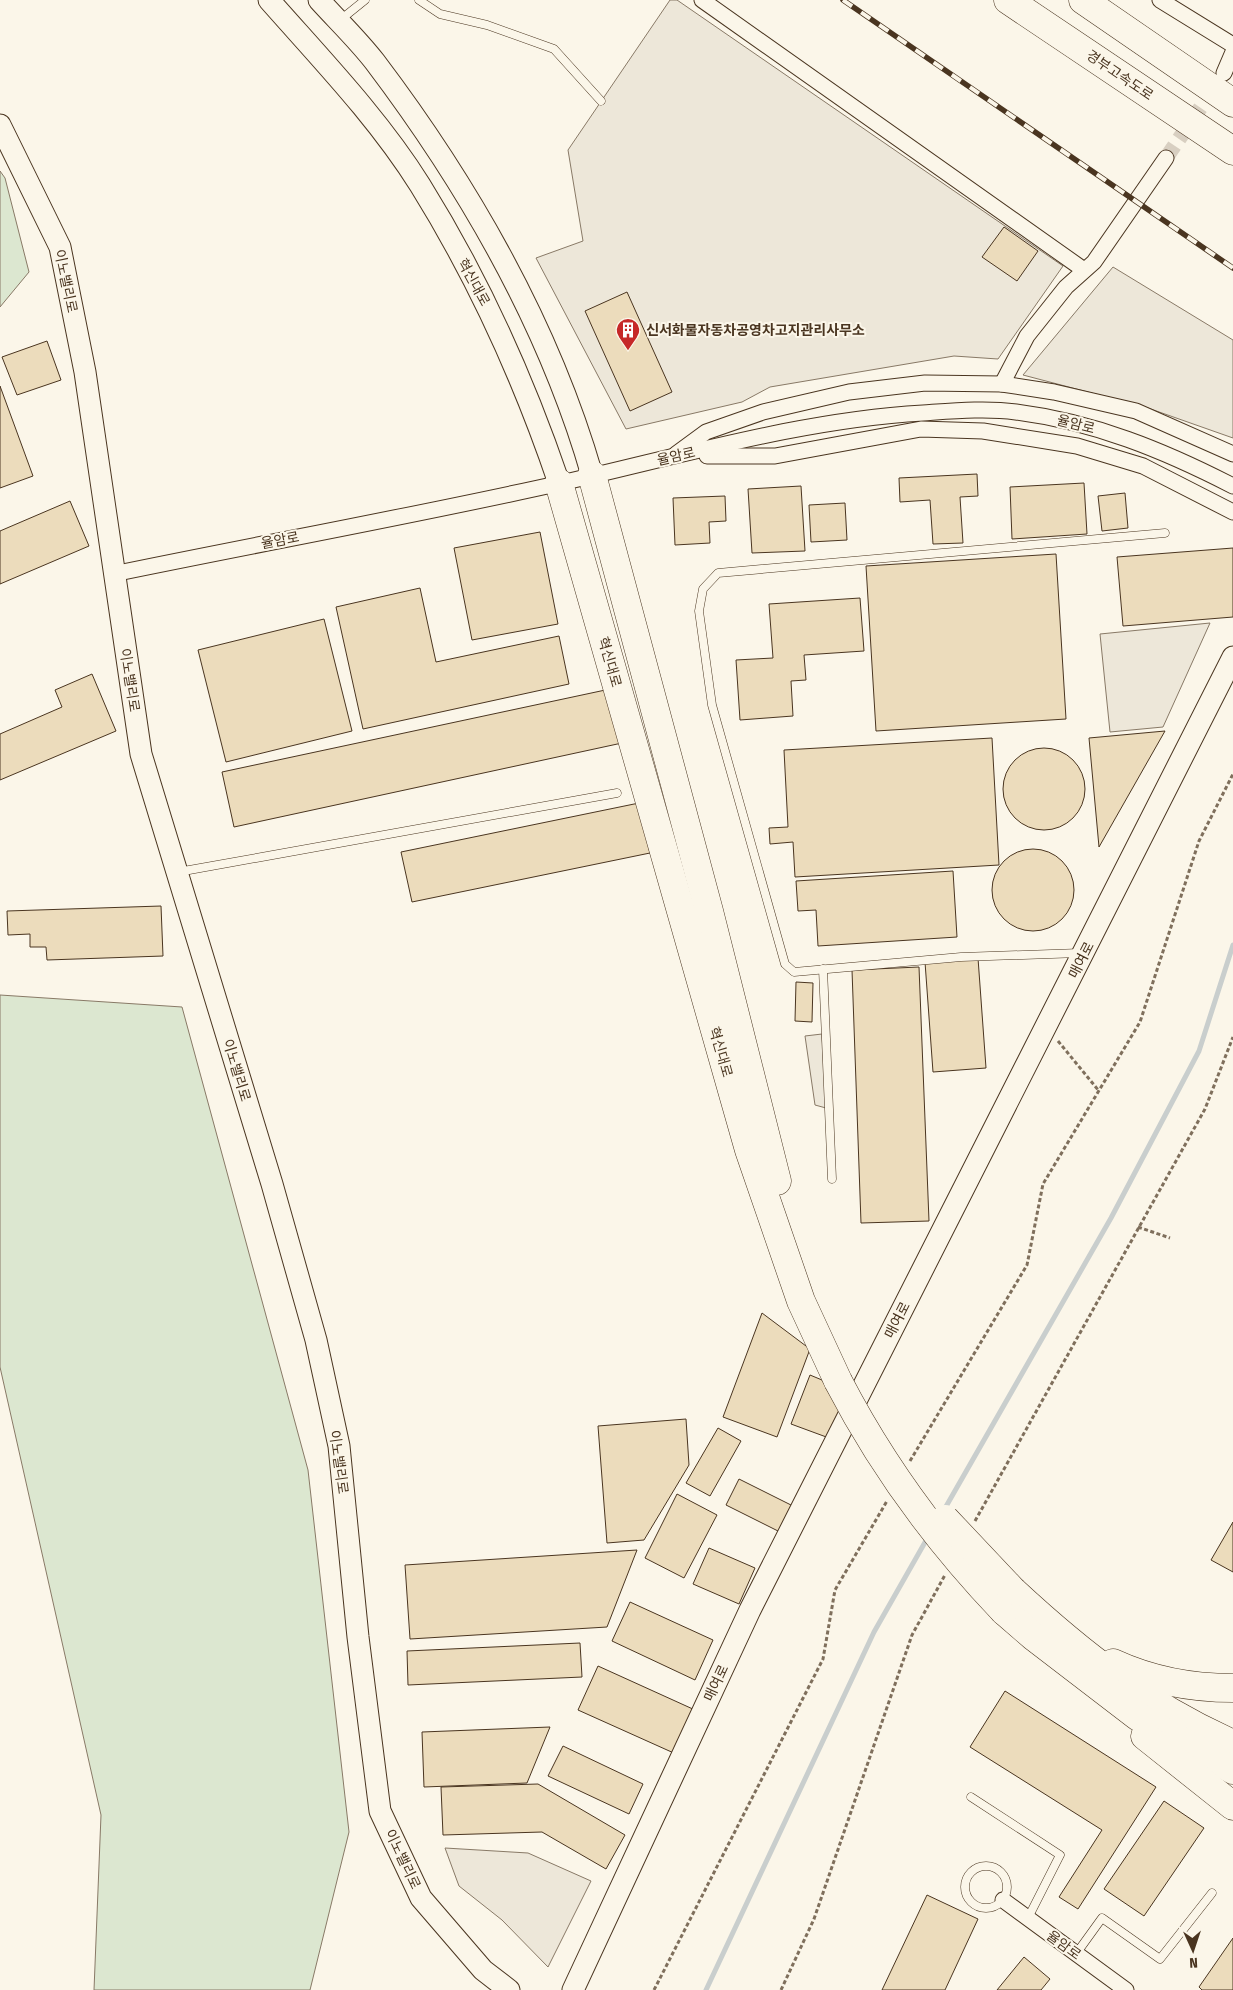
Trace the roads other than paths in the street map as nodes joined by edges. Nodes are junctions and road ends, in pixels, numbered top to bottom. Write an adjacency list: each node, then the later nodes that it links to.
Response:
1 (269, 0): 23 (main road, 혁신대로)
2 (320, 0): 9 (main road)
3 (365, 0): 9 (lane)
4 (419, 0): 13 (lane)
5 (702, 0): 18 (street)
6 (1008, 0): 16 (highway, 경부고속도로)
7 (1083, 0): 14 (highway)
8 (1160, 0): 10 (street)
9 (338, 22): 22 (main road)
10 (1233, 45)
11 (1233, 52): 12 (street)
12 (1224, 73)
13 (601, 101)
14 (1233, 102)
15 (0, 124): 27 (main road, 이노밸리로)
16 (1233, 151)
17 (1166, 158): 18 (street)
18 (1084, 270): 19 (street)
19 (1002, 384): 20 (street); 21 (street)
20 (1233, 454)
21 (671, 457): 22 (street, 율암로); 24 (street, 율암로); 25 (street)
22 (592, 475): 23 (street, 율암로); 34 (highway)
23 (559, 483): 27 (street, 율암로); 34 (highway, 혁신대로)
24 (1233, 486)
25 (1233, 512)
26 (1165, 533): 32 (lane)
27 (114, 574): 30 (main road, 이노밸리로)
28 (1233, 657): 31 (main road, 매여로)
29 (617, 793): 30 (lane)
30 (177, 872): 47 (main road, 이노밸리로)
31 (1085, 953): 32 (lane); 48 (main road, 매여로)
32 (823, 969): 33 (lane)
33 (832, 1179)
34 (844, 1376): 35 (highway, bridge)
35 (1009, 1601): 36 (highway); 37 (highway); 38 (highway)
36 (1034, 1637): 39 (highway); 41 (highway)
37 (1233, 1688)
38 (1233, 1744)
39 (1233, 1770)
40 (971, 1796): 44 (lane)
41 (1233, 1806)
42 (1212, 1893): 45 (lane)
43 (1003, 1900): 43 (lane); 44 (street, 율암로)
44 (1028, 1918): 45 (street, 율암로)
45 (1076, 1954): 46 (street, 율암로)
46 (1122, 1989)
47 (509, 1990)
48 (573, 1990)

